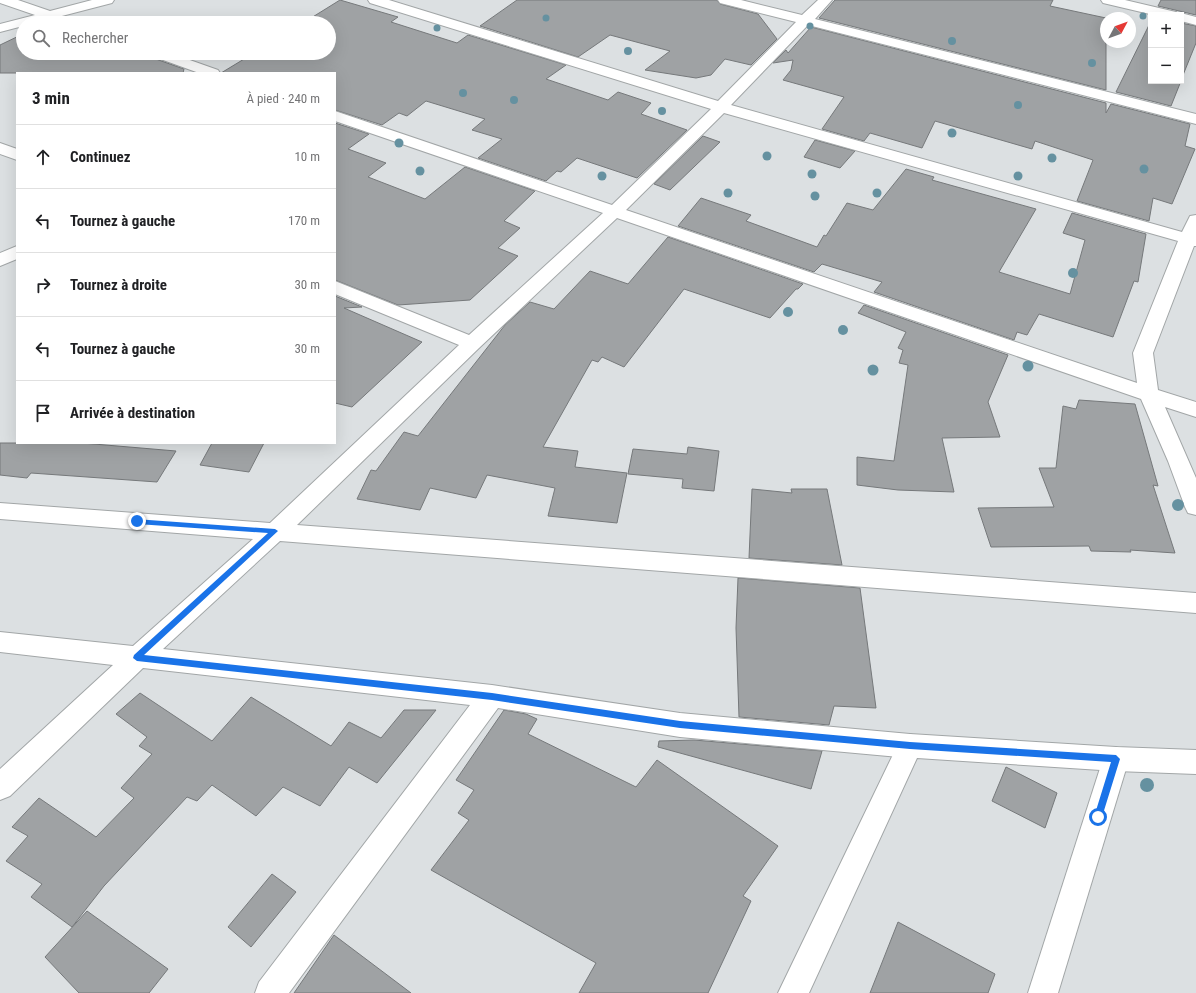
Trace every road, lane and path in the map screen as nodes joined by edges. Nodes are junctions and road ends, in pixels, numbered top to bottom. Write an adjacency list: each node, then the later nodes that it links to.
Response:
1 (6, 0): 8 (street)
2 (107, 0): 8 (street)
3 (375, 0): 17 (street)
4 (725, 0): 11 (street)
5 (825, 0): 11 (street)
6 (1108, 0): 7 (street)
7 (1158, 12)
8 (50, 15): 9 (street)
9 (46, 16)
10 (1184, 18): 12 (street)
11 (804, 21): 17 (street); 19 (street)
12 (1196, 21)
13 (16, 24): 14 (street)
14 (0, 28)
15 (177, 60): 16 (street)
16 (210, 72)
17 (722, 107): 22 (street); 24 (street)
18 (336, 116): 22 (street)
19 (1196, 119)
20 (0, 148): 21 (street)
21 (16, 155)
22 (614, 212): 28 (street); 29 (street)
23 (1196, 220): 24 (street)
24 (1192, 240): 29 (street)
25 (16, 252): 26 (street)
26 (0, 261)
27 (336, 286): 28 (street)
28 (472, 343): 33 (street)
29 (1149, 394): 30 (street); 31 (street)
30 (1196, 410)
31 (1196, 507)
32 (0, 511): 33 (street)
33 (275, 531): 34 (street); 36 (street)
34 (1196, 603)
35 (0, 642): 36 (street)
36 (137, 658): 37 (street); 41 (street)
37 (492, 696): 38 (street); 42 (street)
38 (910, 746): 39 (street); 43 (street)
39 (1116, 759): 40 (street); 44 (street)
40 (1196, 762)
41 (0, 787)
42 (270, 993)
43 (793, 993)
44 (1043, 993)

